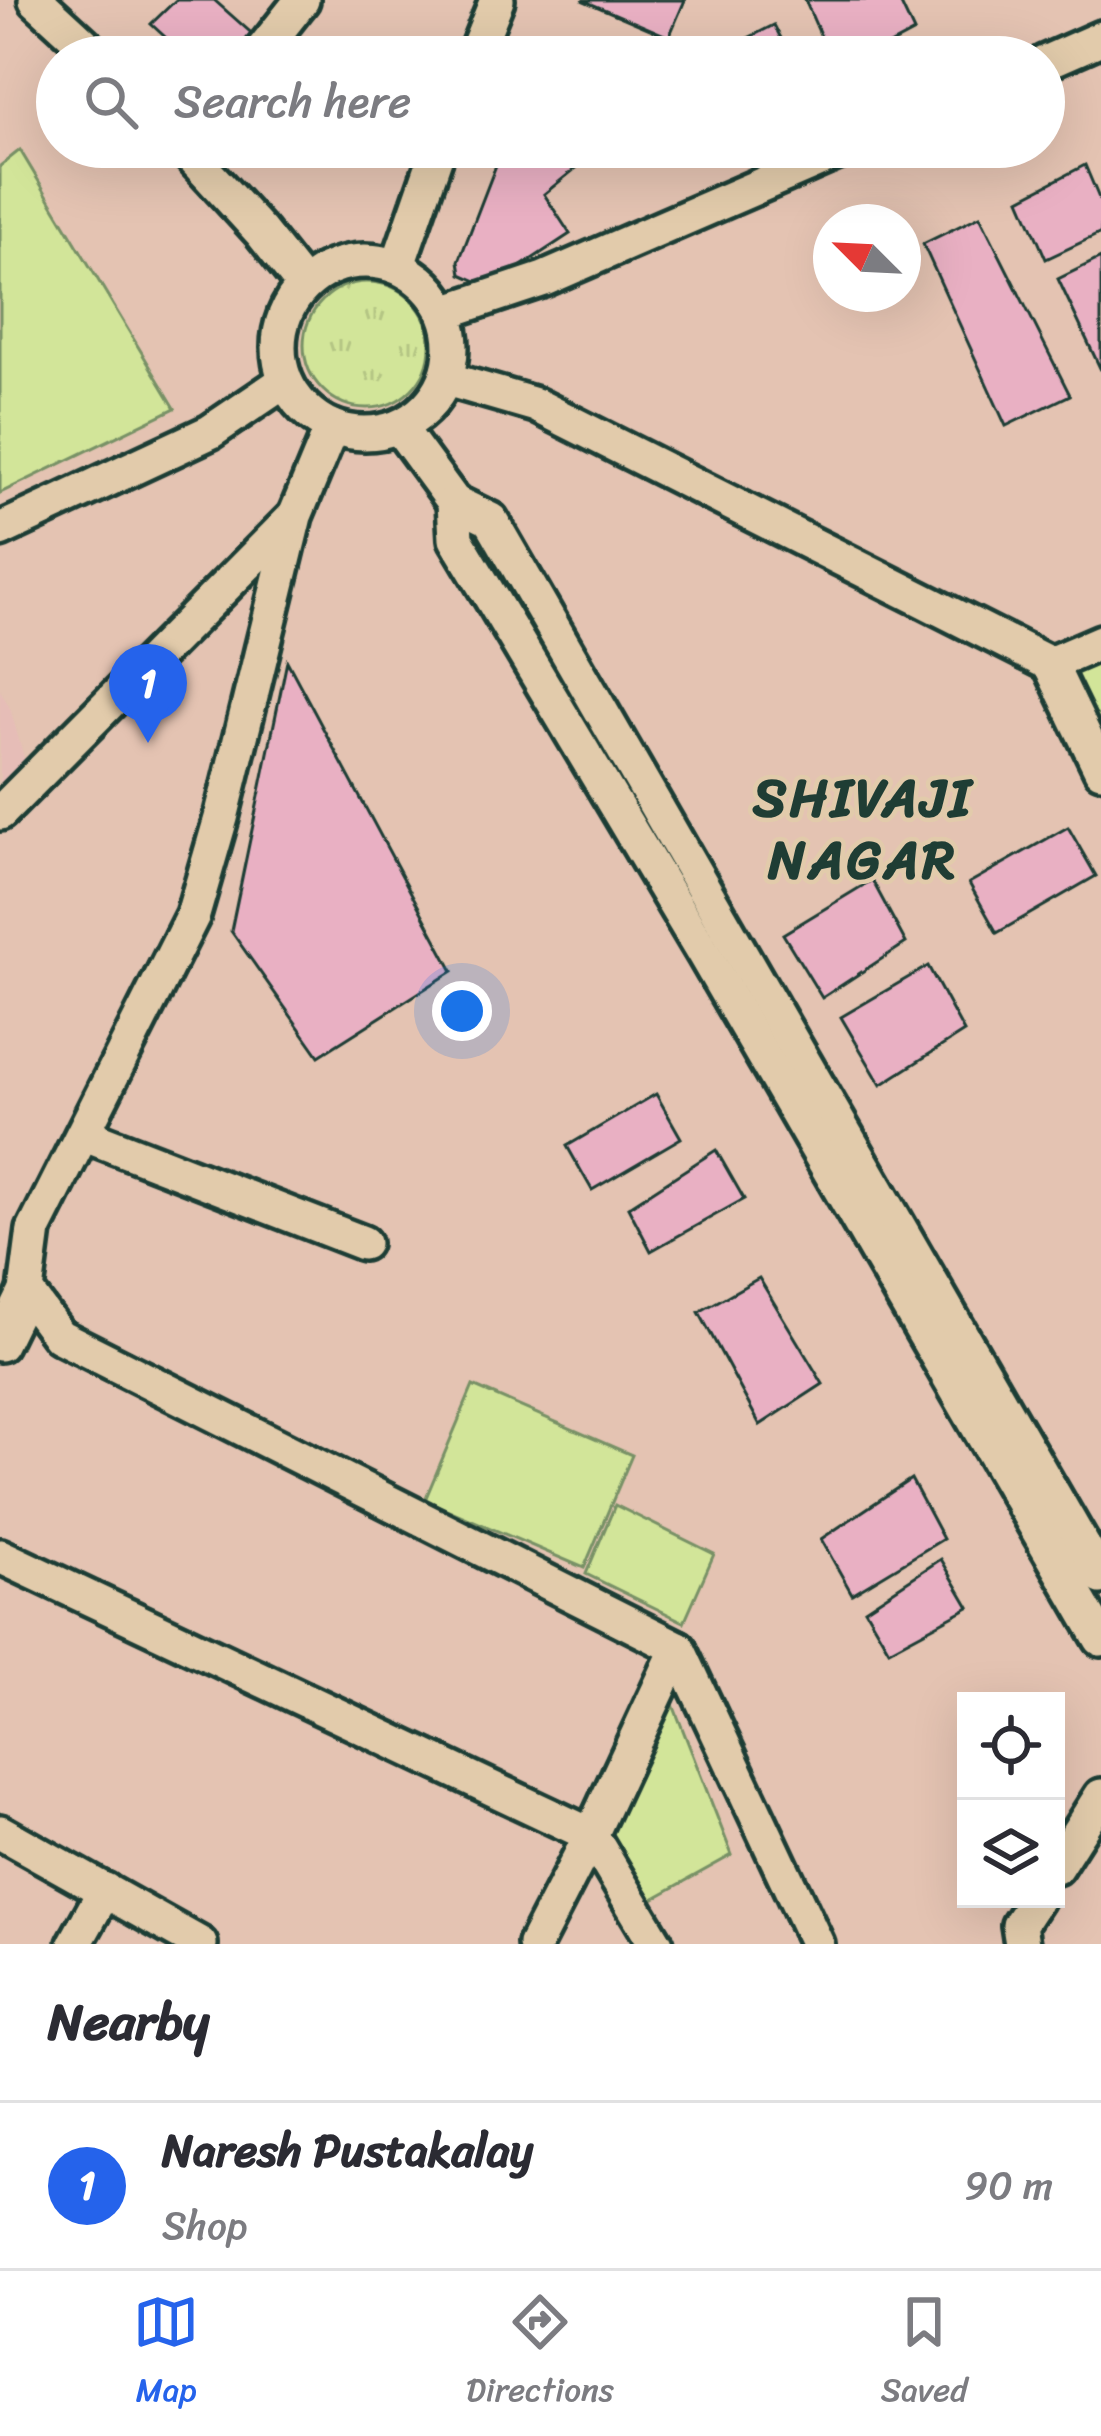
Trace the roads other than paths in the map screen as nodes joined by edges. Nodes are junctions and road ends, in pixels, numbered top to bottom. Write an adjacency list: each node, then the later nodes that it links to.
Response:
1 (37, 0): 4 (street)
2 (302, 0): 5 (street)
3 (497, 0): 6 (street)
4 (76, 36)
5 (274, 36)
6 (482, 36)
7 (1101, 38): 8 (street)
8 (1065, 54)
9 (204, 168): 13 (street)
10 (432, 168): 12 (street)
11 (800, 168): 14 (street)
12 (398, 265): 13 (street); 14 (street)
13 (303, 285): 16 (street)
14 (445, 312): 15 (street)
15 (446, 379): 17 (street); 22 (street)
16 (285, 381): 18 (street); 20 (street)
17 (399, 427): 18 (street); 30 (street)
18 (332, 428): 19 (street)
19 (295, 516): 24 (street); 25 (street)
20 (0, 530)
21 (1101, 642): 22 (street)
22 (1050, 664): 23 (street)
23 (1101, 770)
24 (0, 813)
25 (83, 1134): 26 (street); 27 (street)
26 (363, 1243)
27 (26, 1291): 28 (street); 32 (street)
28 (0, 1344)
29 (0, 1556): 35 (street)
30 (1092, 1589): 31 (street)
31 (1101, 1639)
32 (678, 1648): 35 (street); 43 (street)
33 (1101, 1796): 36 (street)
34 (0, 1832): 37 (street)
35 (591, 1834): 41 (street); 42 (street)
36 (1065, 1853)
37 (105, 1890): 39 (street); 40 (street)
38 (1030, 1908): 44 (street)
39 (75, 1944)
40 (200, 1944)
41 (535, 1944)
42 (656, 1944)
43 (817, 1944)
44 (1022, 1944)

